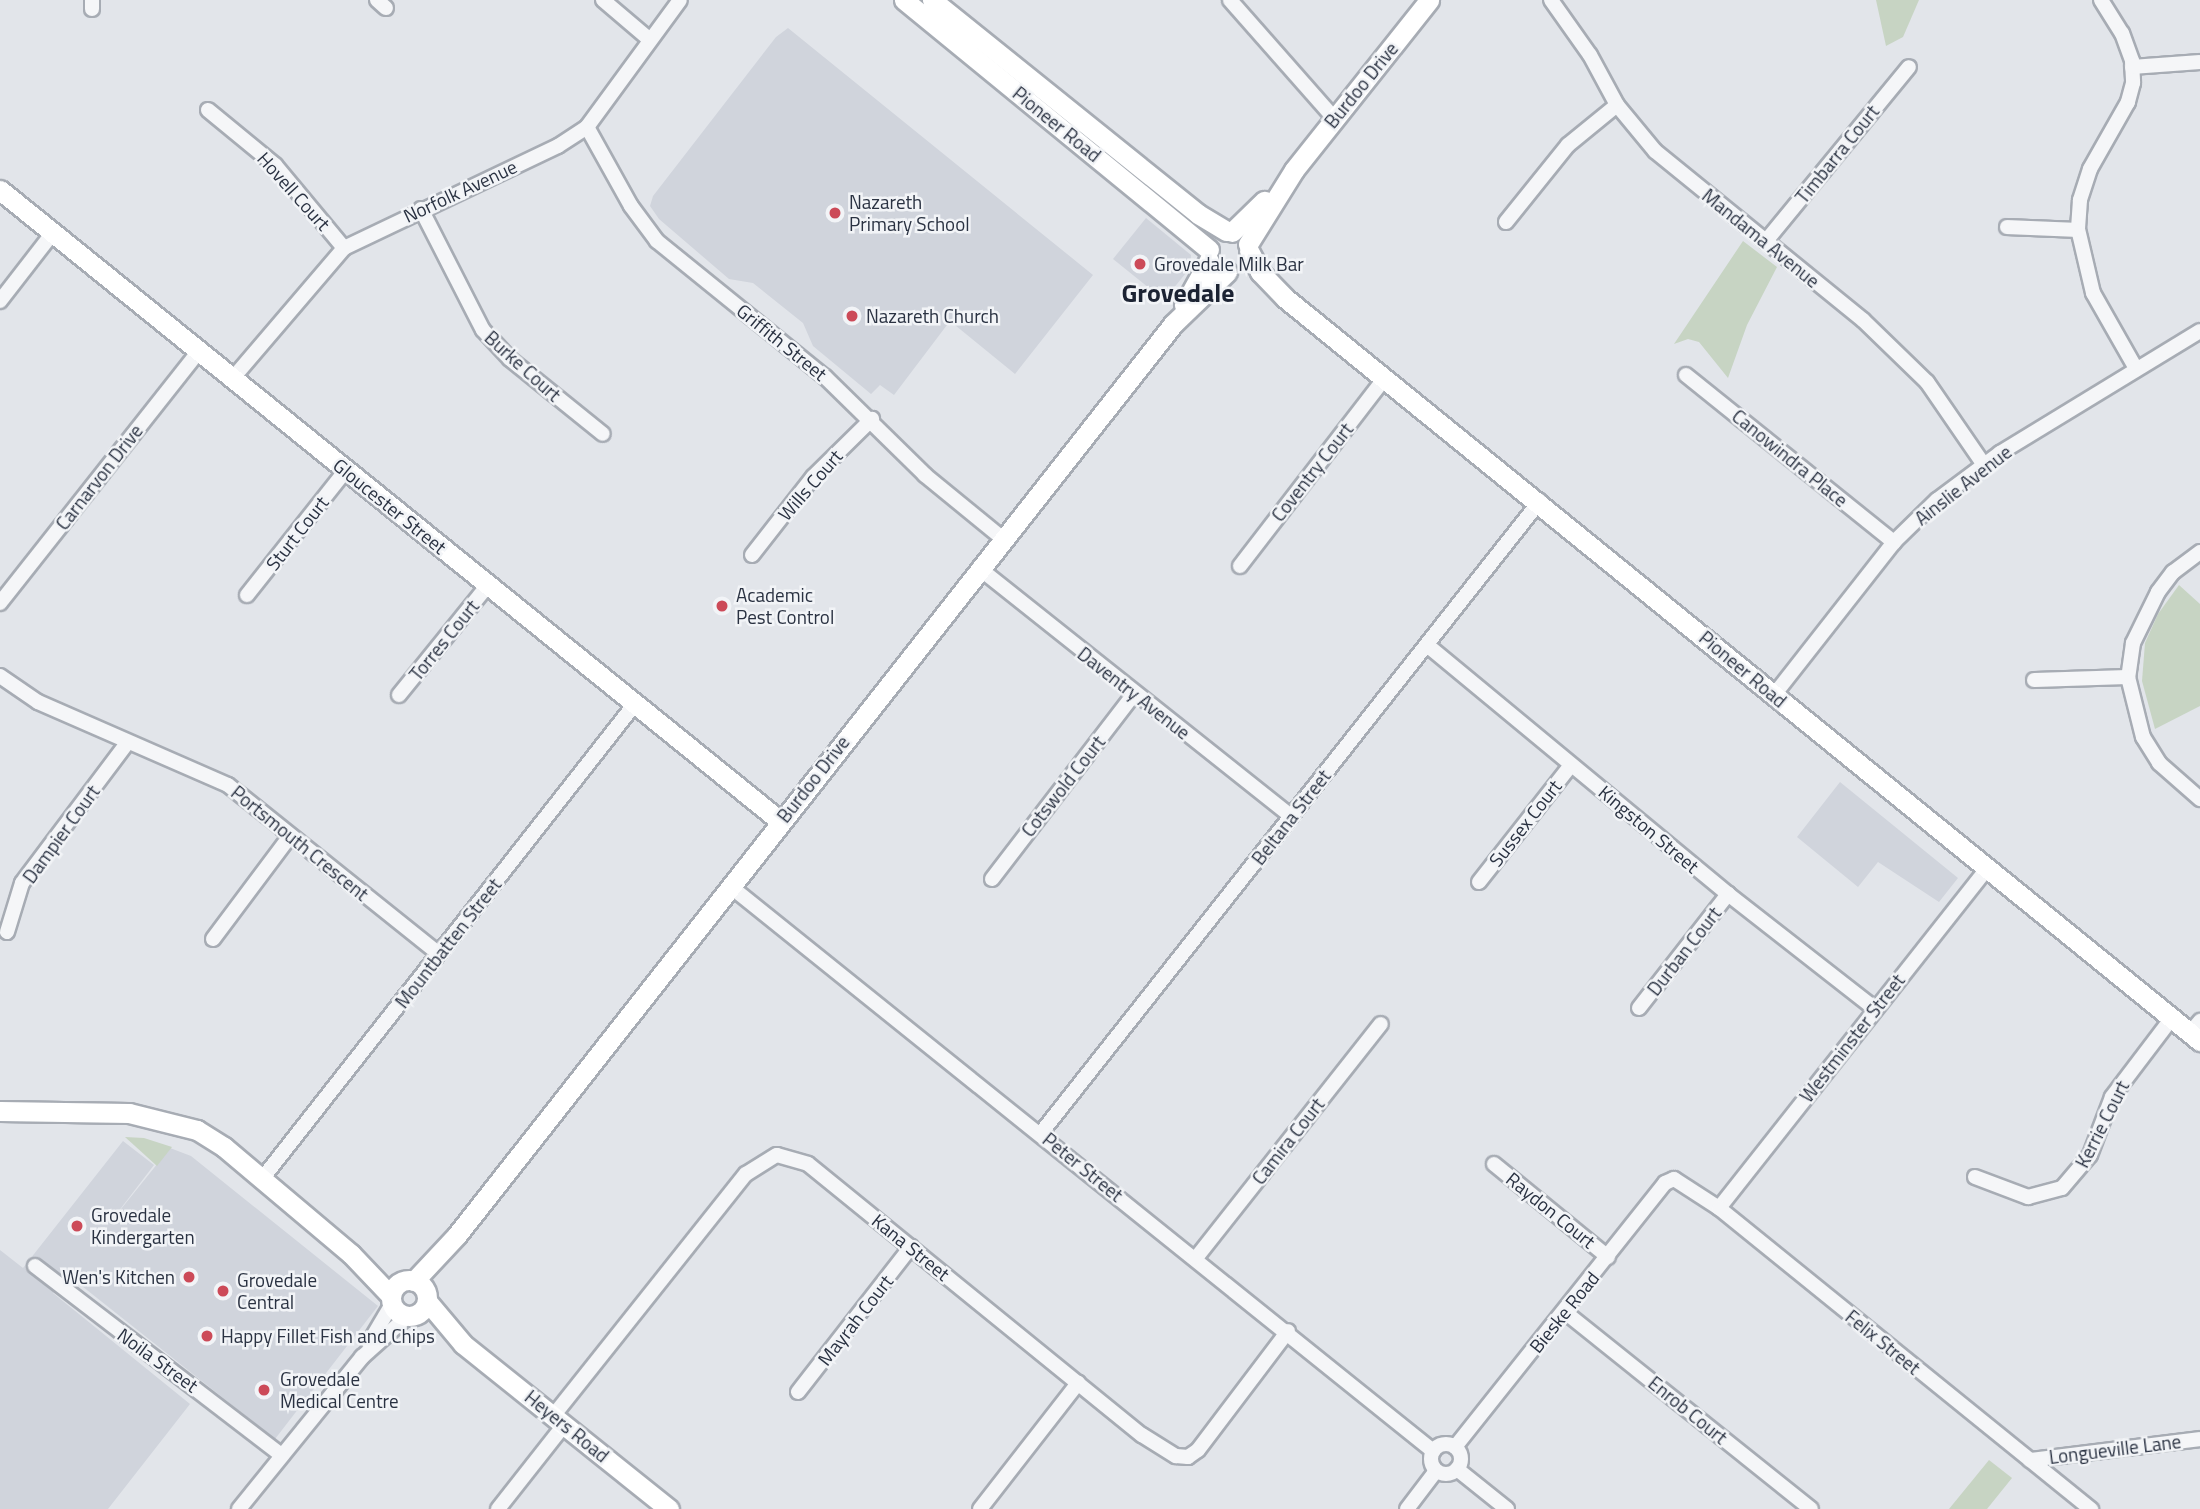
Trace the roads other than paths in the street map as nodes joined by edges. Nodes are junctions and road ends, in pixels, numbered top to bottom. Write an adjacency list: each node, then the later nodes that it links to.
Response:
1 (603, 0): 9 (street)
2 (680, 0): 9 (street, Norfolk Avenue)
3 (905, 0): 26 (street, Pioneer Road)
4 (932, 0): 23 (street, Pioneer Road)
5 (1230, 0): 15 (street)
6 (1429, 0): 15 (street, Burdoo Drive)
7 (1551, 0): 13 (street, Mandama Avenue)
8 (2101, 0): 12 (street)
9 (649, 39): 16 (street, Norfolk Avenue)
10 (2200, 62): 12 (street)
11 (1909, 67): 24 (street, Timbarra Court)
12 (2132, 67): 21 (street)
13 (1617, 105): 19 (street); 24 (street, Mandama Avenue)
14 (208, 110): 25 (street, Hovell Court)
15 (1334, 118): 23 (street, Burdoo Drive)
16 (587, 127): 18 (street, Norfolk Avenue); 37 (street, Griffith Street)
17 (0, 190): 22 (street, Gloucester Street)
18 (421, 209): 25 (street, Norfolk Avenue); 38 (street, Burke Court)
19 (1506, 222)
20 (2007, 227): 21 (street)
21 (2078, 230): 33 (street)
22 (52, 234): 29 (street); 32 (street, Gloucester Street)
23 (1239, 240): 26 (street); 27 (street); 28 (street, Pioneer Road)
24 (1766, 241): 39 (street, Mandama Avenue)
25 (344, 248): 35 (street, Norfolk Avenue)
26 (1209, 255): 27 (street); 30 (street, Burdoo Drive)
27 (1229, 272): 28 (street, Pioneer Road); 30 (street, Burdoo Drive)
28 (1285, 298): 36 (street, Pioneer Road)
29 (0, 301)
30 (1173, 324): 42 (street, Burdoo Drive)
31 (2200, 331): 33 (street, Ainslie Avenue)
32 (199, 351): 35 (street, Gloucester Street); 49 (street, Carnarvon Drive)
33 (2135, 367): 39 (street, Ainslie Avenue)
34 (1686, 375): 43 (street, Canowindra Place)
35 (233, 378): 40 (street, Gloucester Street)
36 (1385, 378): 41 (street, Pioneer Road); 46 (street, Coventry Court)
37 (872, 419): 42 (street, Griffith Street); 45 (street, Wills Court)
38 (603, 434)
39 (1984, 465): 43 (street, Ainslie Avenue)
40 (346, 470): 48 (street, Gloucester Street); 50 (street, Sturt Court)
41 (1540, 501): 52 (street, Beltana Street); 58 (street, Pioneer Road)
42 (1002, 538): 47 (street, Burdoo Drive)
43 (1894, 542): 58 (street, Ainslie Avenue)
44 (2200, 552): 54 (street)
45 (751, 555)
46 (1240, 566)
47 (979, 568): 56 (street, Daventry Avenue); 64 (street, Burdoo Drive)
48 (488, 585): 57 (street, Torres Court); 59 (street, Gloucester Street)
49 (5, 587): 51 (street, Carnarvon Drive)
50 (247, 595)
51 (0, 603)
52 (1427, 645): 61 (street, Kingston Street); 63 (street, Beltana Street)
53 (0, 676): 60 (street, Portsmouth Crescent)
54 (2128, 677): 55 (street); 62 (street)
55 (2034, 680)
56 (1134, 694): 63 (street, Daventry Avenue); 67 (street, Cotswold Court)
57 (400, 695)
58 (1774, 695): 66 (street, Pioneer Road)
59 (634, 705): 64 (street, Gloucester Street); 73 (street, Mountbatten Street)
60 (128, 742): 65 (street, Portsmouth Crescent); 71 (street, Dampier Court)
61 (1571, 765): 68 (street, Sussex Court); 70 (street, Kingston Street)
62 (2200, 799)
63 (1292, 816): 80 (street, Beltana Street)
64 (780, 821): 69 (street, Burdoo Drive)
65 (290, 836): 72 (street); 73 (street, Portsmouth Crescent)
66 (1987, 869): 75 (street, Westminster Street); 76 (street, Pioneer Road)
67 (992, 878)
68 (1479, 882)
69 (730, 886): 80 (street, Peter Street); 90 (street, Burdoo Drive)
70 (1728, 894): 74 (street, Durban Court); 75 (street, Kingston Street)
71 (7, 932)
72 (213, 939)
73 (439, 954): 82 (street, Mountbatten Street)
74 (1639, 1008)
75 (1875, 1009): 85 (street, Westminster Street)
76 (2172, 1018): 78 (street, Pioneer Road); 83 (street, Kerrie Court)
77 (1381, 1024): 88 (street, Camira Court)
78 (2197, 1031)
79 (0, 1111): 82 (street, Heyers Road)
80 (1041, 1133): 88 (street, Peter Street)
81 (1494, 1164): 87 (street, Raydon Court)
82 (258, 1177): 90 (street, Heyers Road)
83 (1975, 1177)
84 (1674, 1180): 85 (street, Felix Street); 87 (street, Bieske Road)
85 (1719, 1209): 100 (street, Felix Street)
86 (911, 1247): 93 (street, Kana Street); 94 (street, Mayrah Court); 95 (street, Kana Street)
87 (1608, 1257): 91 (street, Bieske Road)
88 (1196, 1258): 92 (street, Peter Street)
89 (35, 1266): 99 (street, Noila Street)
90 (410, 1298): 95 (street, Heyers Road); 99 (street, Burdoo Drive)
91 (1565, 1312): 97 (street, Bieske Road); 109 (street, Enrob Court)
92 (1288, 1331): 93 (street, Kana Street); 98 (street, Peter Street)
93 (1078, 1383): 106 (street)
94 (798, 1392)
95 (559, 1419): 104 (street, Kana Street); 105 (street, Heyers Road)
96 (2200, 1439): 100 (street, Longueville Lane)
97 (1455, 1447): 98 (street); 101 (street)
98 (1433, 1451): 102 (street)
99 (281, 1455): 103 (street, Burdoo Drive)
100 (2030, 1461): 110 (street, Felix Street)
101 (1457, 1469): 102 (street); 108 (street)
102 (1436, 1471): 107 (street)
103 (239, 1509)
104 (498, 1509)
105 (669, 1509)
106 (980, 1509)
107 (1406, 1509)
108 (1507, 1509)
109 (1811, 1509)
110 (2091, 1509)

